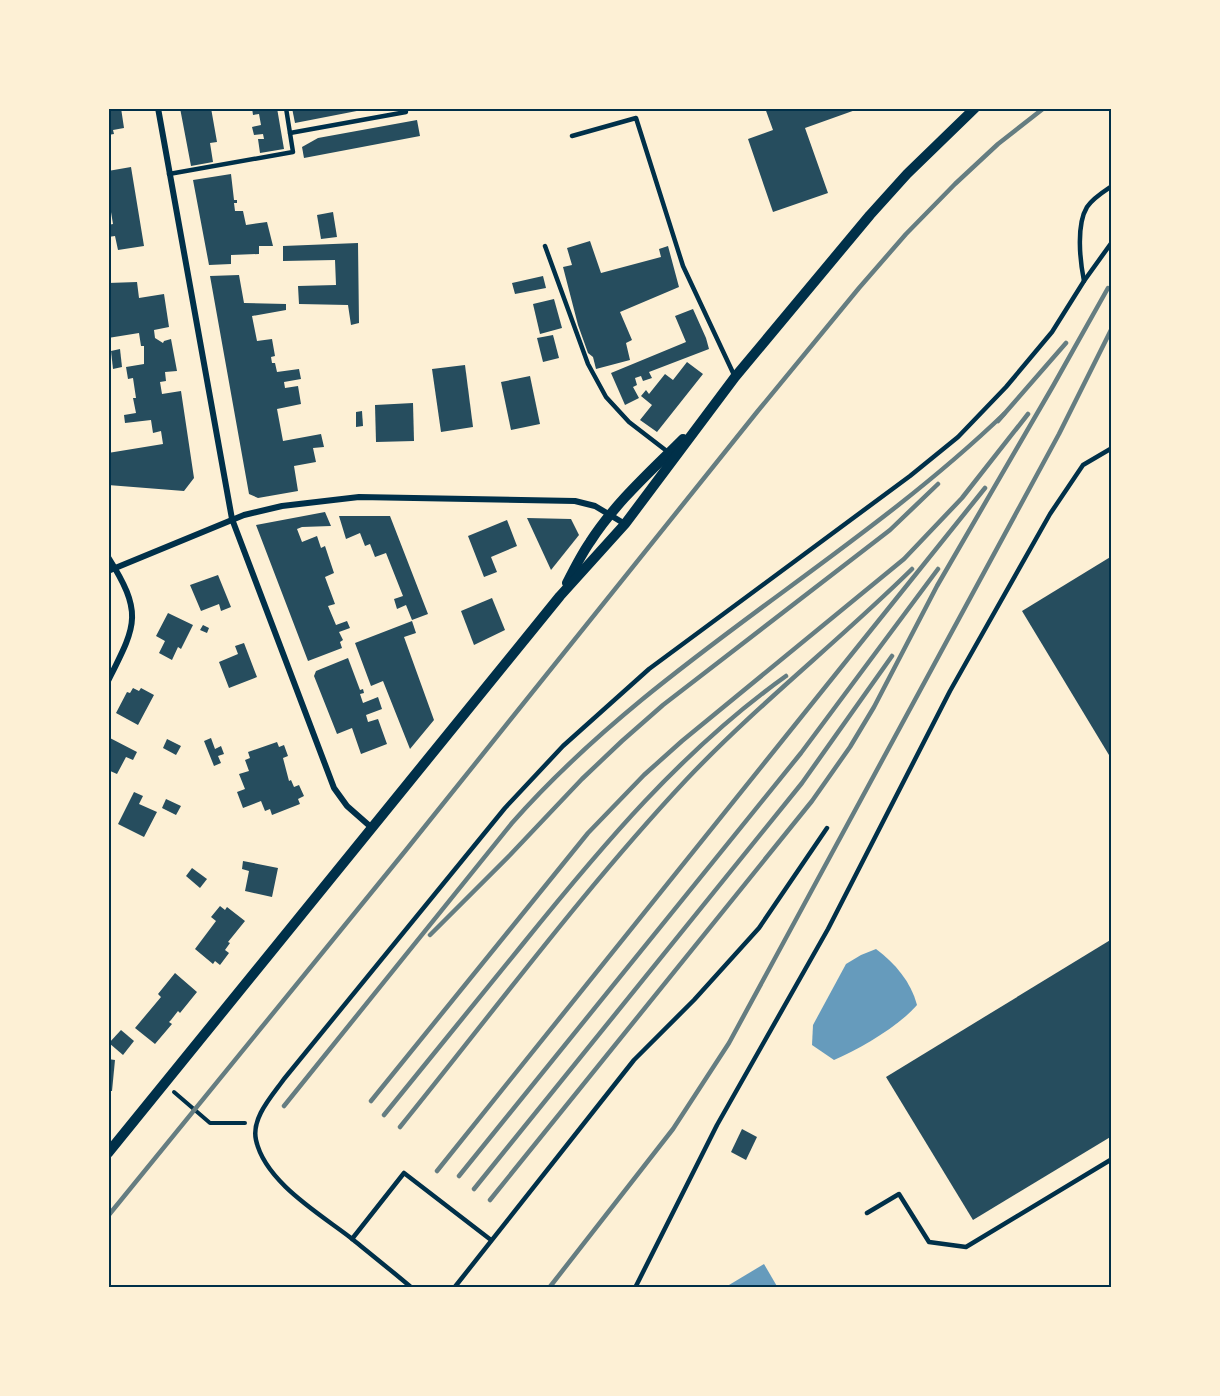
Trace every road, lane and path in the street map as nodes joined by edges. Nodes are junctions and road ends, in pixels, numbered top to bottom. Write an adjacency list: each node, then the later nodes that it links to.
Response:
1 (158, 108): 7 (street)
2 (286, 108): 5 (lane)
3 (975, 108): 12 (street)
4 (406, 112): 5 (lane)
5 (290, 133): 7 (lane)
6 (573, 136): 12 (lane)
7 (170, 174): 16 (street)
8 (1112, 186): 11 (lane)
9 (1112, 242): 11 (lane)
10 (545, 246): 14 (lane)
11 (1084, 281): 25 (lane)
12 (735, 377): 14 (street)
13 (1112, 448): 33 (lane)
14 (673, 455): 15 (street); 17 (street)
15 (610, 514): 16 (street); 17 (street); 20 (street)
16 (232, 519): 19 (street); 23 (street)
17 (625, 524): 20 (street)
18 (108, 557): 19 (street)
19 (112, 570): 21 (street)
20 (560, 596): 23 (street)
21 (108, 681)
22 (827, 828): 30 (lane)
23 (373, 829): 24 (street)
24 (166, 1083): 25 (path); 26 (street)
25 (257, 1124): 29 (lane)
26 (108, 1153)
27 (1112, 1159): 28 (lane)
28 (867, 1213)
29 (352, 1239): 30 (lane); 31 (lane)
30 (491, 1240): 32 (lane)
31 (412, 1288)
32 (454, 1288)
33 (635, 1288)

